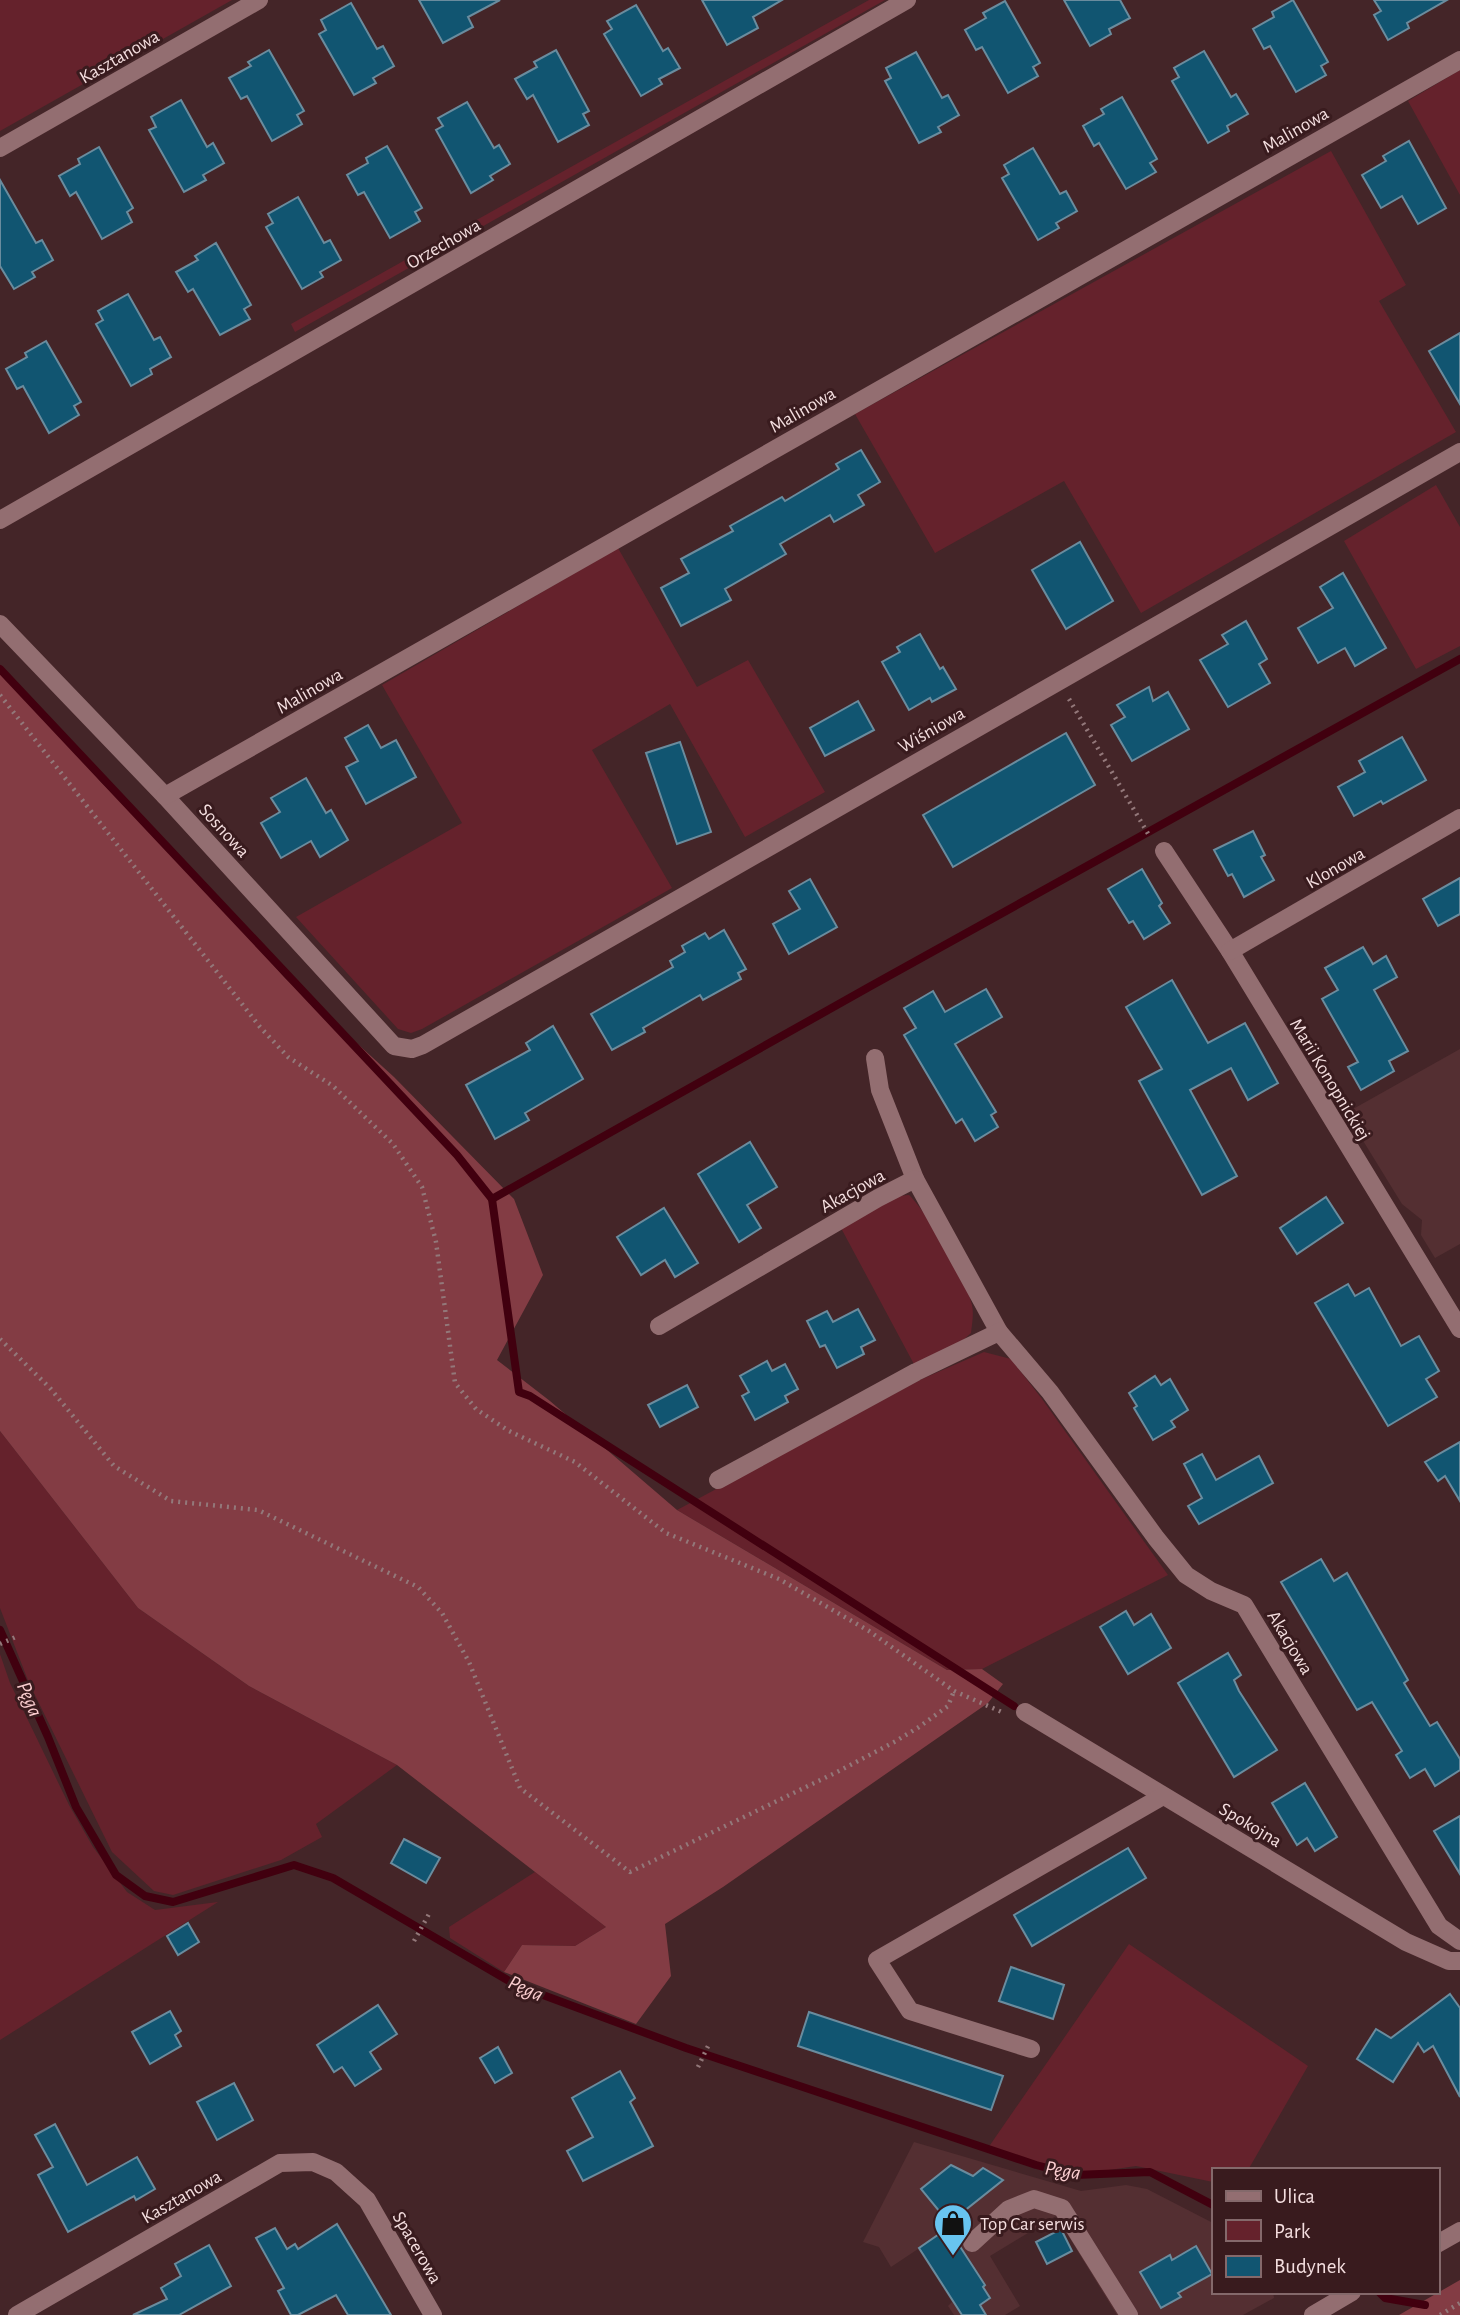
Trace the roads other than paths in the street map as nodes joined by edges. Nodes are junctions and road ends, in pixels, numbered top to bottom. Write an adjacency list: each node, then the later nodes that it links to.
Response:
1 (259, 0): 4 (street, Kasztanowa)
2 (907, 0): 6 (street, Orzechowa)
3 (1460, 60): 8 (street, Malinowa)
4 (0, 148)
5 (1460, 452): 12 (street, Wiśniowa)
6 (0, 520)
7 (0, 624): 8 (street, Sosnowa)
8 (165, 796): 12 (street, Sosnowa)
9 (1460, 818): 11 (street, Klonowa)
10 (1158, 846): 11 (street, Marii Konopnickiej)
11 (1230, 951): 16 (street, Marii Konopnickiej)
12 (423, 1045)
13 (875, 1058): 14 (street)
14 (915, 1179): 15 (street, Akacjowa); 17 (street, Akacjowa)
15 (659, 1326)
16 (1460, 1329)
17 (999, 1332): 18 (street); 21 (street, Akacjowa)
18 (718, 1479)
19 (1025, 1712): 20 (street, Spokojna)
20 (1163, 1796): 22 (street, Spokojna); 23 (street)
21 (1460, 1941)
22 (1460, 1961)
23 (1031, 2049)
24 (367, 2200): 29 (street, Kasztanowa); 30 (street, Spacerowa)
25 (1460, 2231): 27 (street)
26 (972, 2243): 31 (street)
27 (1439, 2243)
28 (1348, 2294): 32 (street)
29 (17, 2315)
30 (433, 2315)
31 (1129, 2315)
32 (1313, 2315)

